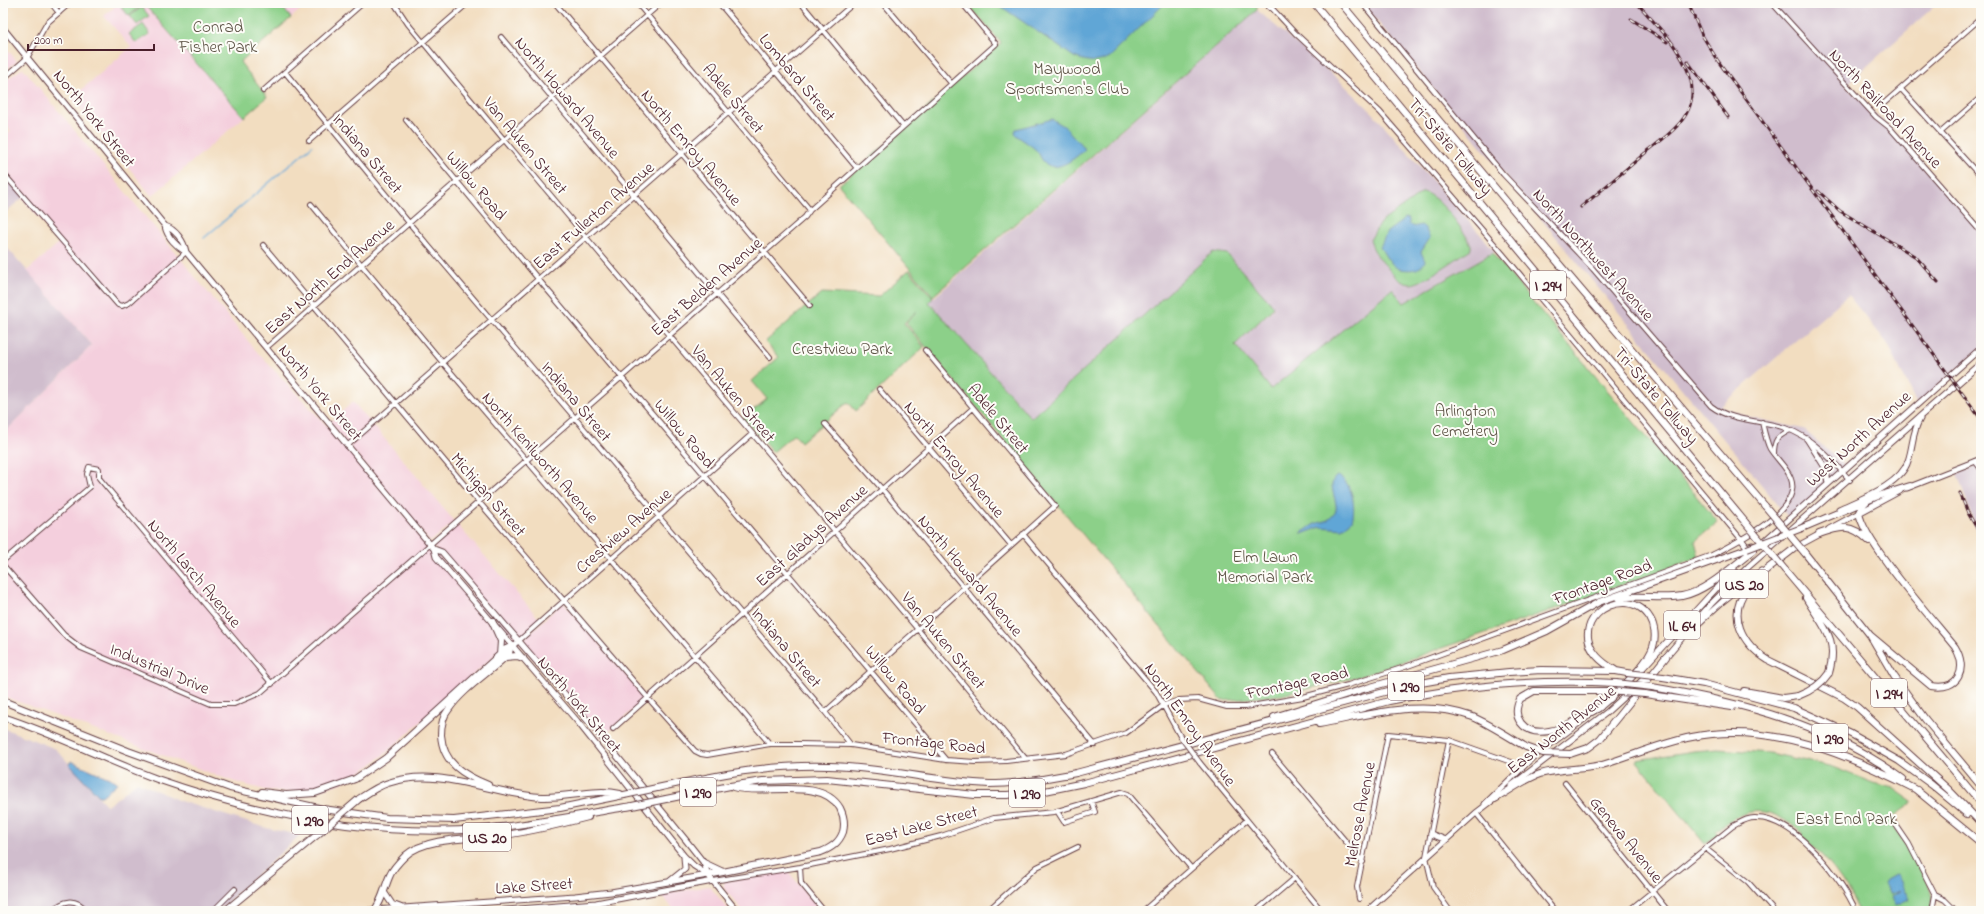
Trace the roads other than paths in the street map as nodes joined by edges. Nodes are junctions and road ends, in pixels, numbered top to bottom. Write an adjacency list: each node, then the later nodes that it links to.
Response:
1 (51, 3): 19 (street)
2 (70, 3): 19 (street)
3 (363, 3): 29 (street)
4 (394, 3): 25 (street, Van Auken Street)
5 (468, 3): 25 (street)
6 (555, 3): 26 (street, North Emroy Avenue)
7 (637, 3): 20 (street, Adele Street)
8 (661, 3): 20 (street, East North End Avenue)
9 (719, 3): 28 (street, Lombard Street)
10 (801, 3): 23 (street)
11 (854, 3): 23 (street, East Fullerton Avenue)
12 (883, 3): 31 (street)
13 (962, 3): 31 (street, East Belden Avenue)
14 (1314, 3): 115 (highway, Tri-State Tollway / I 294, bridge)
15 (1341, 3): 122 (highway, Tri-State Tollway / I 294, bridge)
16 (1362, 3): 77 (street, North Northwest Avenue)
17 (1772, 3): 53 (street, North Railroad Avenue)
18 (1270, 4): 103 (street)
19 (59, 13): 27 (street)
20 (648, 15): 26 (street, East North End Avenue); 37 (street, Adele Street)
21 (1981, 18): 32 (street)
22 (3, 28): 27 (main road, North York Street)
23 (823, 30): 28 (street, East Fullerton Avenue); 40 (street)
24 (501, 37): 35 (street, North Howard Avenue)
25 (424, 43): 39 (street); 42 (street, Van Auken Street)
26 (600, 57): 35 (street, East North End Avenue); 44 (street, North Emroy Avenue)
27 (28, 58): 30 (street); 56 (main road, North York Street)
28 (776, 71): 37 (street, East Fullerton Avenue); 45 (street, Lombard Street)
29 (285, 72): 33 (street); 39 (street, Indiana Street)
30 (3, 79)
31 (951, 83): 40 (street, East Belden Avenue)
32 (1901, 88): 36 (street); 41 (street)
33 (263, 91)
34 (1981, 96): 41 (street)
35 (552, 99): 42 (street, East North End Avenue); 49 (street, North Howard Avenue)
36 (1882, 105)
37 (729, 113): 44 (street, East Fullerton Avenue); 51 (street, Adele Street)
38 (406, 120): 48 (street, Willow Road)
39 (329, 126): 43 (street); 52 (street, Indiana Street)
40 (903, 126): 45 (street, East Belden Avenue)
41 (1940, 133): 47 (street)
42 (505, 140): 48 (street, East North End Avenue); 54 (street, Van Auken Street)
43 (309, 141)
44 (682, 154): 49 (street, East Fullerton Avenue); 57 (street, North Emroy Avenue)
45 (856, 167): 51 (street, East Belden Avenue)
46 (3, 173): 56 (street)
47 (1981, 177)
48 (457, 182): 52 (street, East North End Avenue); 59 (street, Willow Road)
49 (635, 196): 54 (street, East Fullerton Avenue); 60 (street, North Howard Avenue)
50 (311, 204): 58 (street, North Kenilworth Avenue)
51 (810, 210): 57 (street, East Belden Avenue)
52 (410, 224): 58 (street, East North End Avenue); 63 (street, Indiana Street)
53 (1981, 232)
54 (587, 238): 59 (street, East Fullerton Avenue); 64 (street, Van Auken Street)
55 (263, 246): 62 (street, Michigan Street)
56 (186, 252): 65 (main road, North York Street)
57 (764, 252): 60 (street, East Belden Avenue); 61 (street, North Emroy Avenue)
58 (363, 265): 62 (street, East North End Avenue); 69 (street, North Kenilworth Avenue)
59 (538, 280): 63 (street, East Fullerton Avenue); 71 (street, Willow Road)
60 (717, 294): 64 (street, East Belden Avenue); 68 (street, North Howard Avenue)
61 (810, 306)
62 (314, 307): 65 (street, East North End Avenue); 73 (street, Michigan Street)
63 (492, 320): 69 (street, East Fullerton Avenue); 76 (street, Indiana Street)
64 (669, 335): 71 (street, East Belden Avenue); 80 (street, Van Auken Street)
65 (266, 348): 82 (main road, North York Street)
66 (1981, 348): 89 (main road, West North Avenue / IL 64)
67 (925, 350): 74 (street, Adele Street)
68 (770, 357)
69 (443, 363): 73 (street, East Fullerton Avenue); 86 (street, North Kenilworth Avenue)
70 (1981, 363): 75 (main road, West North Avenue / IL 64)
71 (621, 378): 76 (street, East Belden Avenue); 90 (street, Willow Road)
72 (879, 390): 83 (street, North Emroy Avenue)
73 (395, 404): 82 (street, East Fullerton Avenue); 96 (street, Michigan Street)
74 (973, 408): 83 (street, East Gladys Avenue); 101 (street, Adele Street)
75 (1922, 415): 91 (main road, West North Avenue / IL 64); 99 (main road)
76 (575, 418): 86 (street, East Belden Avenue); 98 (street, Indiana Street)
77 (1762, 422): 79 (street, North Northwest Avenue); 84 (street, Frontage Road)
78 (825, 424): 94 (street, North Howard Avenue)
79 (1790, 430): 81 (street, North Northwest Avenue); 84 (street)
80 (752, 434): 90 (street, Crestview Avenue); 100 (street, Van Auken Street)
81 (1807, 439): 89 (street, North Northwest Avenue); 92 (main road)
82 (347, 446): 104 (main road, North York Street)
83 (928, 447): 94 (street, East Gladys Avenue); 105 (street, North Emroy Avenue)
84 (1774, 454): 103 (street, Frontage Road)
85 (1981, 458): 87 (main road, US 20)
86 (527, 461): 96 (street, East Belden Avenue); 111 (street, North Kenilworth Avenue)
87 (1975, 461): 88 (street); 93 (main road, US 20)
88 (1981, 469)
89 (1842, 471): 91 (street, North Northwest Avenue); 92 (main road, West North Avenue / IL 64)
90 (704, 476): 98 (street, Crestview Avenue); 114 (street, Willow Road)
91 (1850, 480): 110 (main road, West North Avenue / IL 64)
92 (1828, 484): 106 (main road, West North Avenue / IL 64)
93 (1910, 486): 95 (highway, US 20); 97 (main road, US 20)
94 (882, 489): 100 (street, East Gladys Avenue); 116 (street, North Howard Avenue)
95 (1870, 499): 97 (highway); 99 (highway, US 20)
96 (479, 502): 104 (street, East Belden Avenue); 117 (street, Michigan Street)
97 (1858, 512): 102 (main road, US 20); 109 (highway)
98 (659, 516): 111 (street, Crestview Avenue); 119 (street, Indiana Street)
99 (1801, 527): 118 (highway, US 20, bridge)
100 (835, 531): 114 (street, East Gladys Avenue); 121 (street, Van Auken Street)
101 (1023, 534): 105 (street); 136 (street, North Emroy Avenue)
102 (1819, 534): 107 (main road, US 20); 109 (highway)
103 (1741, 539): 106 (main road); 136 (street, Frontage Road)
104 (429, 544): 108 (main road, North York Street); 131 (street, Industrial Drive)
105 (1011, 545): 116 (street)
106 (1753, 547): 118 (highway); 134 (main road, East North Avenue / IL 64)
107 (1796, 547): 124 (main road, US 20); 168 (highway)
108 (434, 549): 120 (main road, North York Street); 123 (main road, North York Street)
109 (1877, 549): 122 (highway)
110 (1760, 557): 124 (main road, East North Avenue / IL 64)
111 (611, 558): 117 (street, Crestview Avenue); 126 (street, North Kenilworth Avenue)
112 (3, 561): 131 (street, North Larch Avenue)
113 (3, 565): 131 (street, Industrial Drive)
114 (788, 572): 119 (street, East Gladys Avenue); 129 (street, Willow Road)
115 (1797, 583): 132 (highway, bridge); 162 (highway, Tri-State Tollway / I 294)
116 (964, 587): 121 (street); 147 (street, North Howard Avenue)
117 (564, 600): 123 (street, Crestview Avenue); 133 (street, Michigan Street)
118 (1599, 602): 144 (highway, US 20)
119 (742, 614): 126 (street, East Gladys Avenue); 138 (street, Indiana Street)
120 (492, 621): 123 (main road, North York Street); 125 (highway)
121 (918, 629): 129 (street); 150 (street, Van Auken Street)
122 (1870, 635): 155 (highway, Tri-State Tollway / I 294)
123 (514, 645): 125 (highway); 128 (main road, North York Street); 177 (main road, North York Street)
124 (1675, 646): 127 (main road, East North Avenue / US 20)
125 (503, 656): 128 (highway); 156 (highway); 158 (highway)
126 (694, 656): 133 (street, East Gladys Avenue); 145 (street, North Kenilworth Avenue)
127 (1666, 657): 142 (highway, US 20, bridge); 160 (main road, East North Avenue / IL 64)
128 (523, 658): 174 (main road, North York Street)
129 (872, 670): 138 (street); 151 (street, Willow Road)
130 (1616, 671): 132 (highway, I 290, bridge); 134 (highway); 144 (highway, I 290)
131 (272, 684)
132 (1704, 684): 168 (highway, I 290)
133 (648, 698): 141 (street, East Gladys Avenue); 148 (street, Michigan Street)
134 (1610, 699): 137 (main road, East North Avenue / IL 64)
135 (3, 701): 156 (highway, I 290)
136 (1164, 705): 147 (street, Frontage Road); 166 (street, North Emroy Avenue, bridge)
137 (1600, 707): 139 (highway, bridge); 165 (main road, East North Avenue / IL 64)
138 (826, 712): 146 (street, Indiana Street)
139 (1771, 714): 142 (highway, I 290, bridge); 157 (highway, I 290)
140 (3, 717): 163 (highway, I 290)
141 (613, 729)
142 (1284, 730): 154 (highway, I 290)
143 (1448, 740): 152 (street); 169 (street); 176 (street, Melrose Avenue)
144 (1201, 741): 159 (highway, I 290, bridge)
145 (770, 744): 146 (street, Frontage Road); 148 (street, Frontage Road)
146 (851, 745): 151 (street, Frontage Road)
147 (1095, 745): 150 (street, Frontage Road)
148 (700, 754)
149 (1272, 754): 176 (street)
150 (1025, 758): 151 (street, Frontage Road)
151 (946, 760)
152 (1514, 763)
153 (1565, 783): 186 (street, Geneva Avenue)
154 (730, 786): 163 (highway, I 290, bridge); 180 (highway)
155 (1981, 786)
156 (230, 788): 159 (highway, I 290)
157 (1917, 790): 160 (highway); 171 (highway, I 290)
158 (503, 791): 159 (highway); 195 (highway, bridge)
159 (624, 795)
160 (1495, 799): 165 (main road, East North Avenue / IL 64)
161 (1091, 801): 164 (street, East Lake Street); 164 (street); 179 (street, East Lake Street)
162 (1981, 803)
163 (632, 806): 187 (highway, US 20)
164 (1057, 811): 178 (street, East Lake Street)
165 (1476, 813): 170 (main road, East North Avenue / IL 64); 209 (street)
166 (1247, 820): 179 (street); 182 (street, North Emroy Avenue)
167 (1894, 822): 188 (street)
168 (1981, 824)
169 (1431, 834): 170 (main road); 175 (street)
170 (1446, 840): 175 (main road, East North Avenue / IL 64)
171 (1981, 843)
172 (1078, 847): 203 (street)
173 (1705, 848): 186 (street); 212 (street); 213 (street)
174 (684, 856): 181 (main road, North York Street); 184 (main road)
175 (1426, 857): 207 (main road, East North Avenue / IL 64); 208 (street)
176 (1363, 862): 189 (street, Melrose Avenue)
177 (704, 863): 180 (highway); 181 (main road, North York Street)
178 (800, 867): 183 (street, East Lake Street); 202 (street)
179 (1191, 868): 204 (street)
180 (723, 872): 181 (highway)
181 (708, 874): 183 (main road, North York Street); 184 (main road, Lake Street)
182 (1295, 878): 205 (street); 206 (street, North Emroy Avenue)
183 (713, 881): 190 (main road, Lake Street); 201 (main road, North York Street)
184 (666, 883): 191 (main road, Lake Street)
185 (235, 889): 194 (street)
186 (1652, 891): 210 (street); 211 (street, Geneva Avenue)
187 (384, 892): 191 (main road); 197 (highway, US 20)
188 (1936, 895): 214 (street); 215 (street)
189 (1359, 899)
190 (554, 908): 198 (main road, Lake Street)
191 (405, 909): 197 (main road, Lake Street)
192 (51, 911): 193 (street)
193 (87, 911)
194 (210, 911)
195 (225, 911)
196 (360, 911): 197 (main road, Lake Street)
197 (374, 911)
198 (494, 911)
199 (602, 911): 200 (street)
200 (618, 911)
201 (737, 911)
202 (824, 911)
203 (987, 911)
204 (1143, 911)
205 (1256, 911)
206 (1322, 911)
207 (1367, 911)
208 (1450, 911)
209 (1555, 911)
210 (1628, 911)
211 (1668, 911)
212 (1774, 911)
213 (1856, 911)
214 (1932, 911)
215 (1956, 911)

